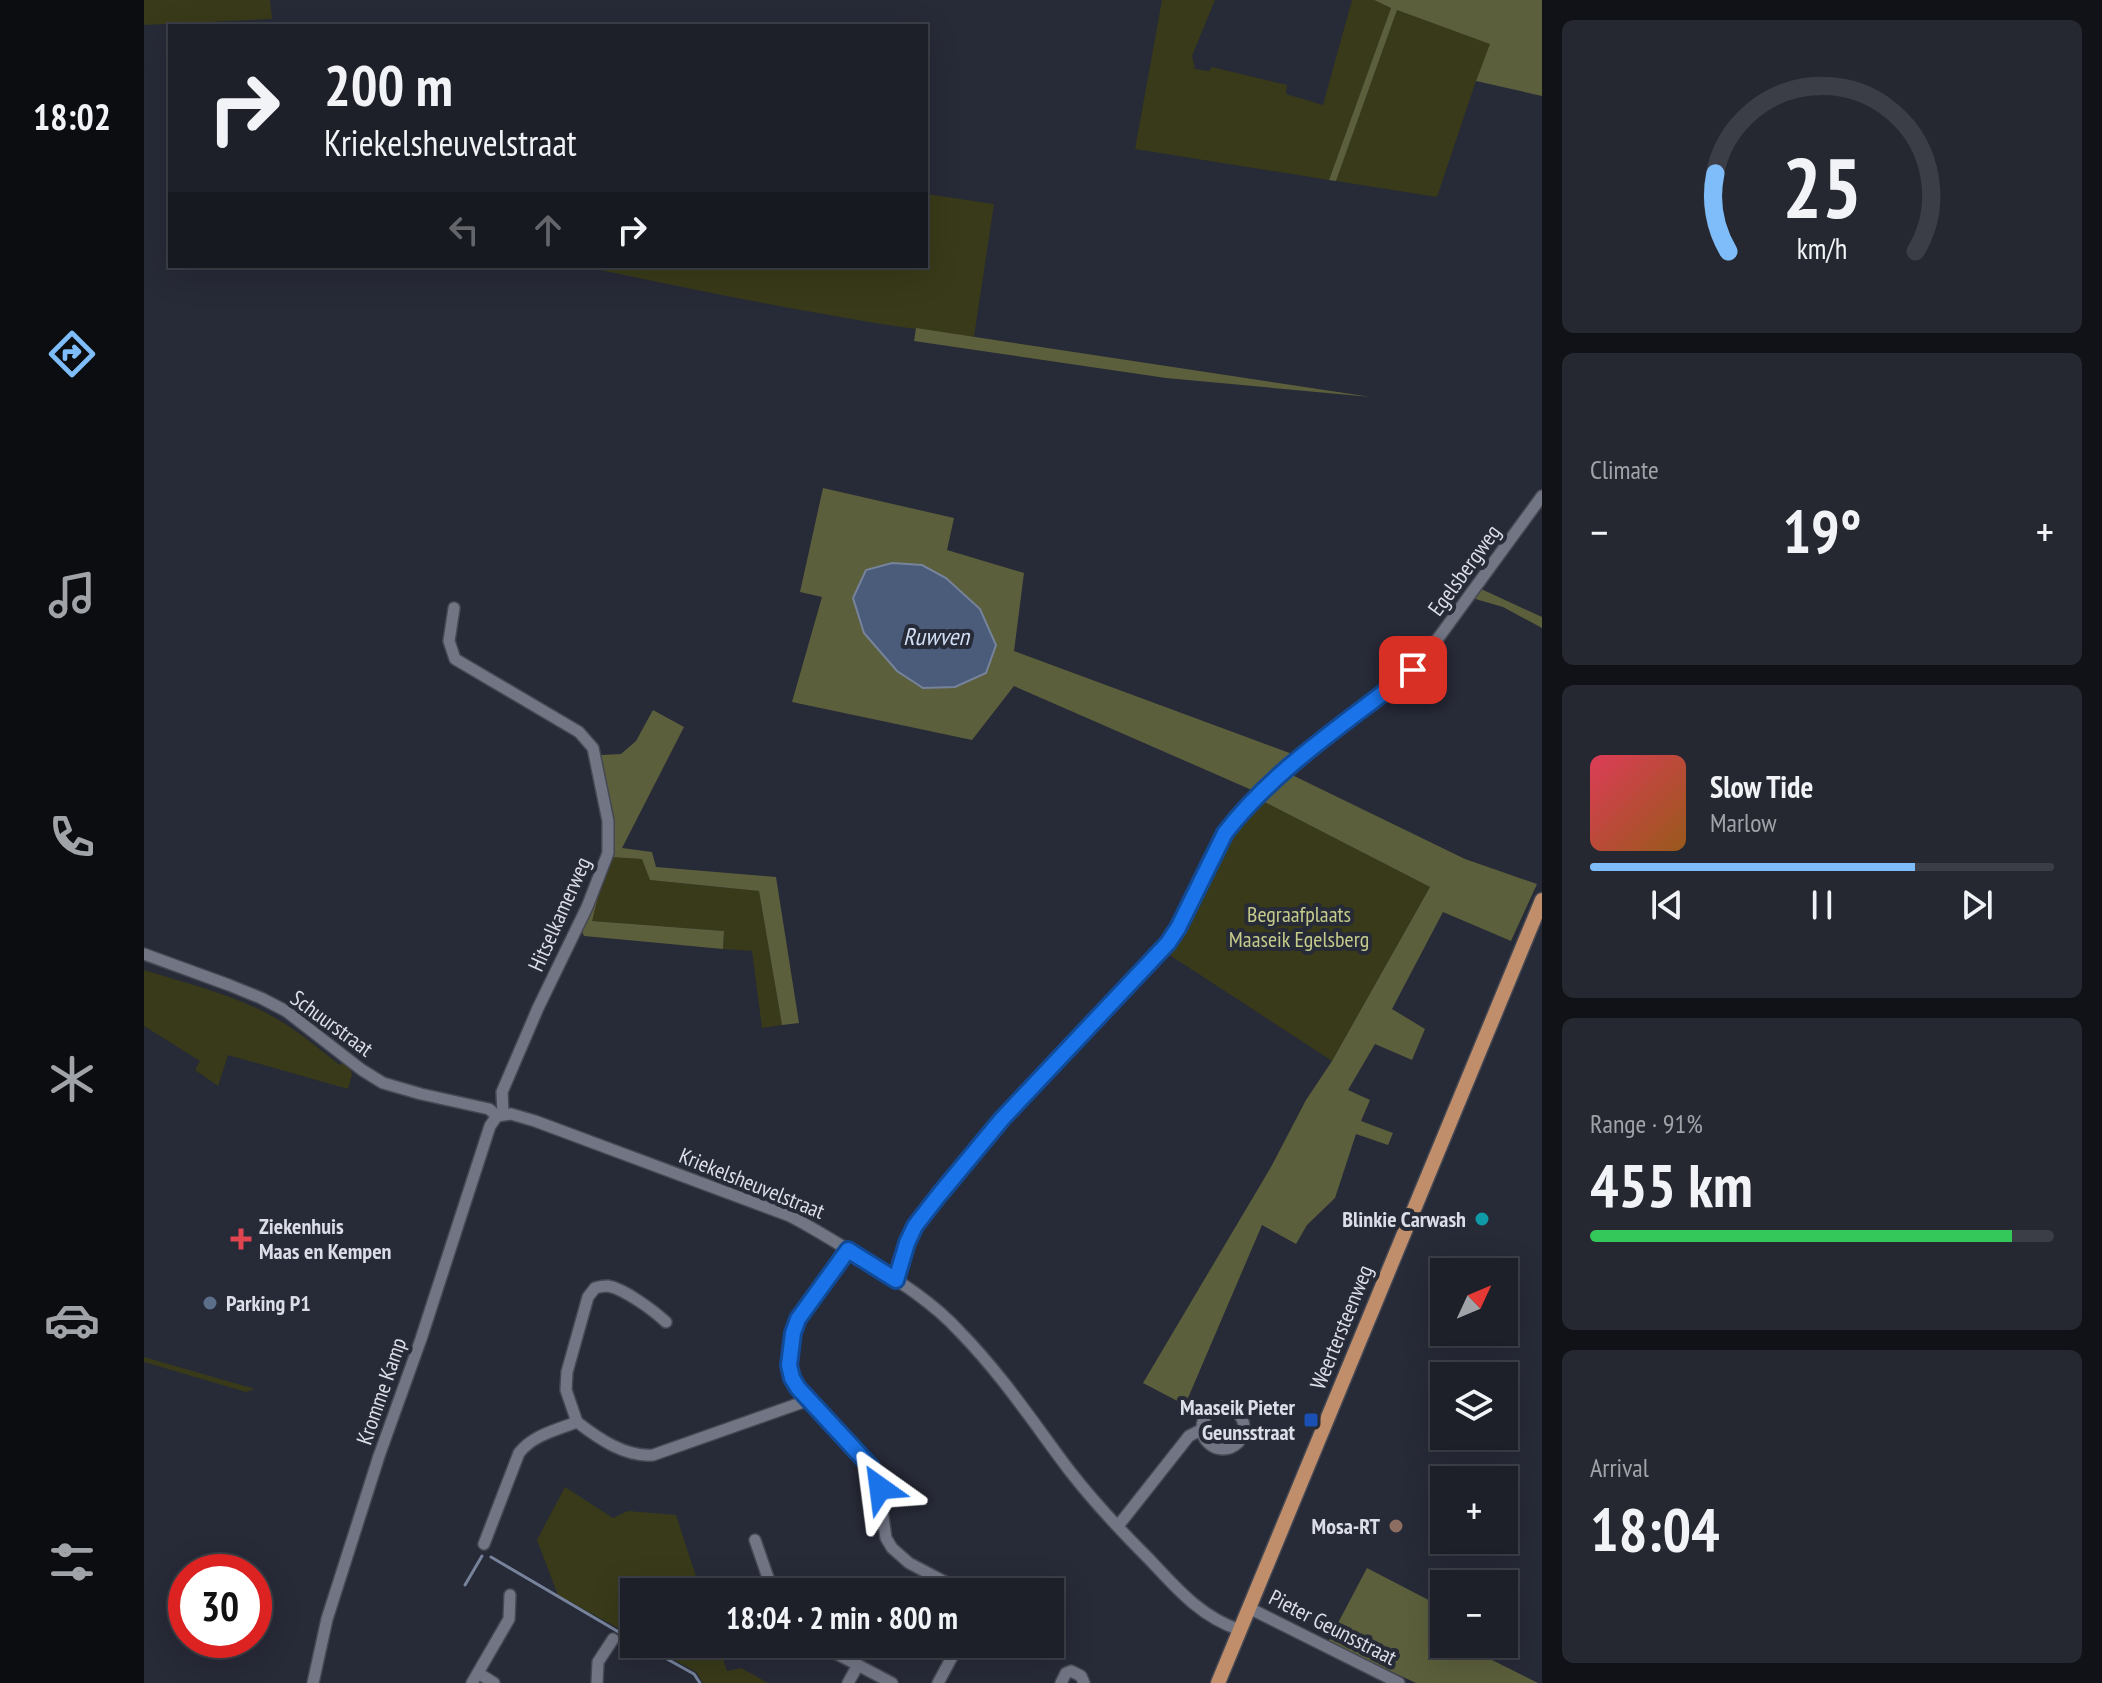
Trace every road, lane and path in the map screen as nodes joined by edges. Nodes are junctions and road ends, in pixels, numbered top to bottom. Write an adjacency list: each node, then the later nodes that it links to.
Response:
1 (1542, 496): 7 (street, Egelsbergweg)
2 (454, 608): 5 (street, Hitselkamerweg)
3 (1542, 902): 18 (main road, Weertersteenweg)
4 (144, 954): 5 (street, Schuurstraat)
5 (500, 1115): 6 (street, Kriekelsheuvelstraat); 25 (street, Kromme Kamp)
6 (848, 1250): 7 (street, Kriekelsheuvelstraat); 9 (street)
7 (896, 1280): 12 (street, Kriekelsheuvelstraat)
8 (666, 1322): 10 (street)
9 (809, 1400): 10 (street); 16 (street)
10 (577, 1422): 14 (street)
11 (1201, 1430): 12 (street)
12 (1118, 1526): 19 (street, Kriekelsheuvelstraat)
13 (755, 1540): 15 (street)
14 (484, 1544)
15 (768, 1578)
16 (937, 1578)
17 (510, 1595): 24 (street)
18 (1249, 1608): 19 (main road, Weertersteenweg); 34 (street, Pieter Geunsstraat)
19 (1240, 1630): 33 (main road, Weertersteenweg)
20 (613, 1639): 27 (street)
21 (845, 1658): 23 (street)
22 (951, 1658): 30 (street)
23 (858, 1665): 28 (street); 29 (street)
24 (475, 1678): 26 (street)
25 (313, 1683)
26 (494, 1683)
27 (597, 1683)
28 (848, 1683)
29 (892, 1683)
30 (938, 1683)
31 (1061, 1683): 32 (street)
32 (1084, 1683)
33 (1218, 1683)
34 (1399, 1683)

